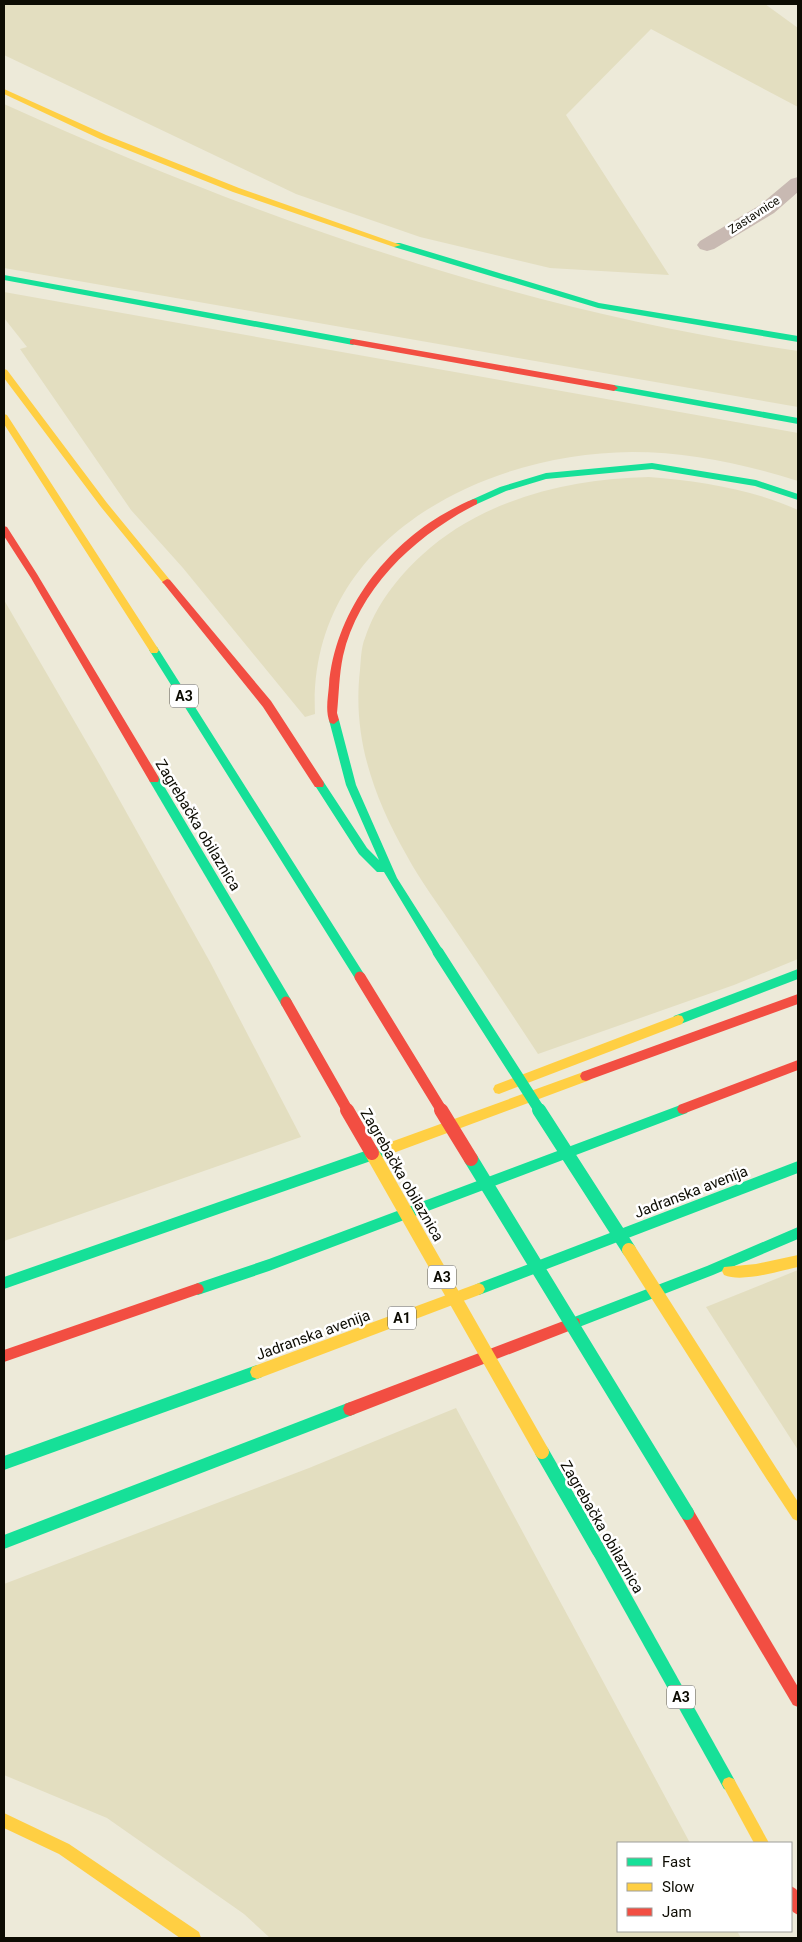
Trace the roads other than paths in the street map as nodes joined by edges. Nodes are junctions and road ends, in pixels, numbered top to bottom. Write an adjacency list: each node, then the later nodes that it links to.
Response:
1 (4, 91): 5 (highway)
2 (798, 183): 3 (street, Zastavnice)
3 (707, 245)
4 (4, 277): 8 (highway)
5 (798, 340)
6 (4, 372): 11 (highway)
7 (4, 417): 27 (highway, A3, bridge)
8 (798, 421)
9 (798, 497): 11 (highway)
10 (4, 528): 29 (highway, Zagrebačka obilaznica / A3, bridge)
11 (392, 880): 25 (highway, bridge)
12 (798, 974): 15 (highway)
13 (798, 999): 17 (highway)
14 (798, 1065): 23 (highway)
15 (488, 1094)
16 (457, 1109): 17 (highway)
17 (422, 1137): 22 (highway)
18 (798, 1167): 24 (highway, Jadranska avenija / A1)
19 (798, 1233): 21 (highway)
20 (798, 1262): 21 (highway)
21 (709, 1271): 26 (highway)
22 (4, 1284)
23 (4, 1356)
24 (4, 1463)
25 (798, 1514)
26 (4, 1542)
27 (798, 1700)
28 (4, 1820): 32 (highway)
29 (761, 1842)
30 (792, 1896): 31 (highway)
31 (798, 1907)
32 (193, 1938)

